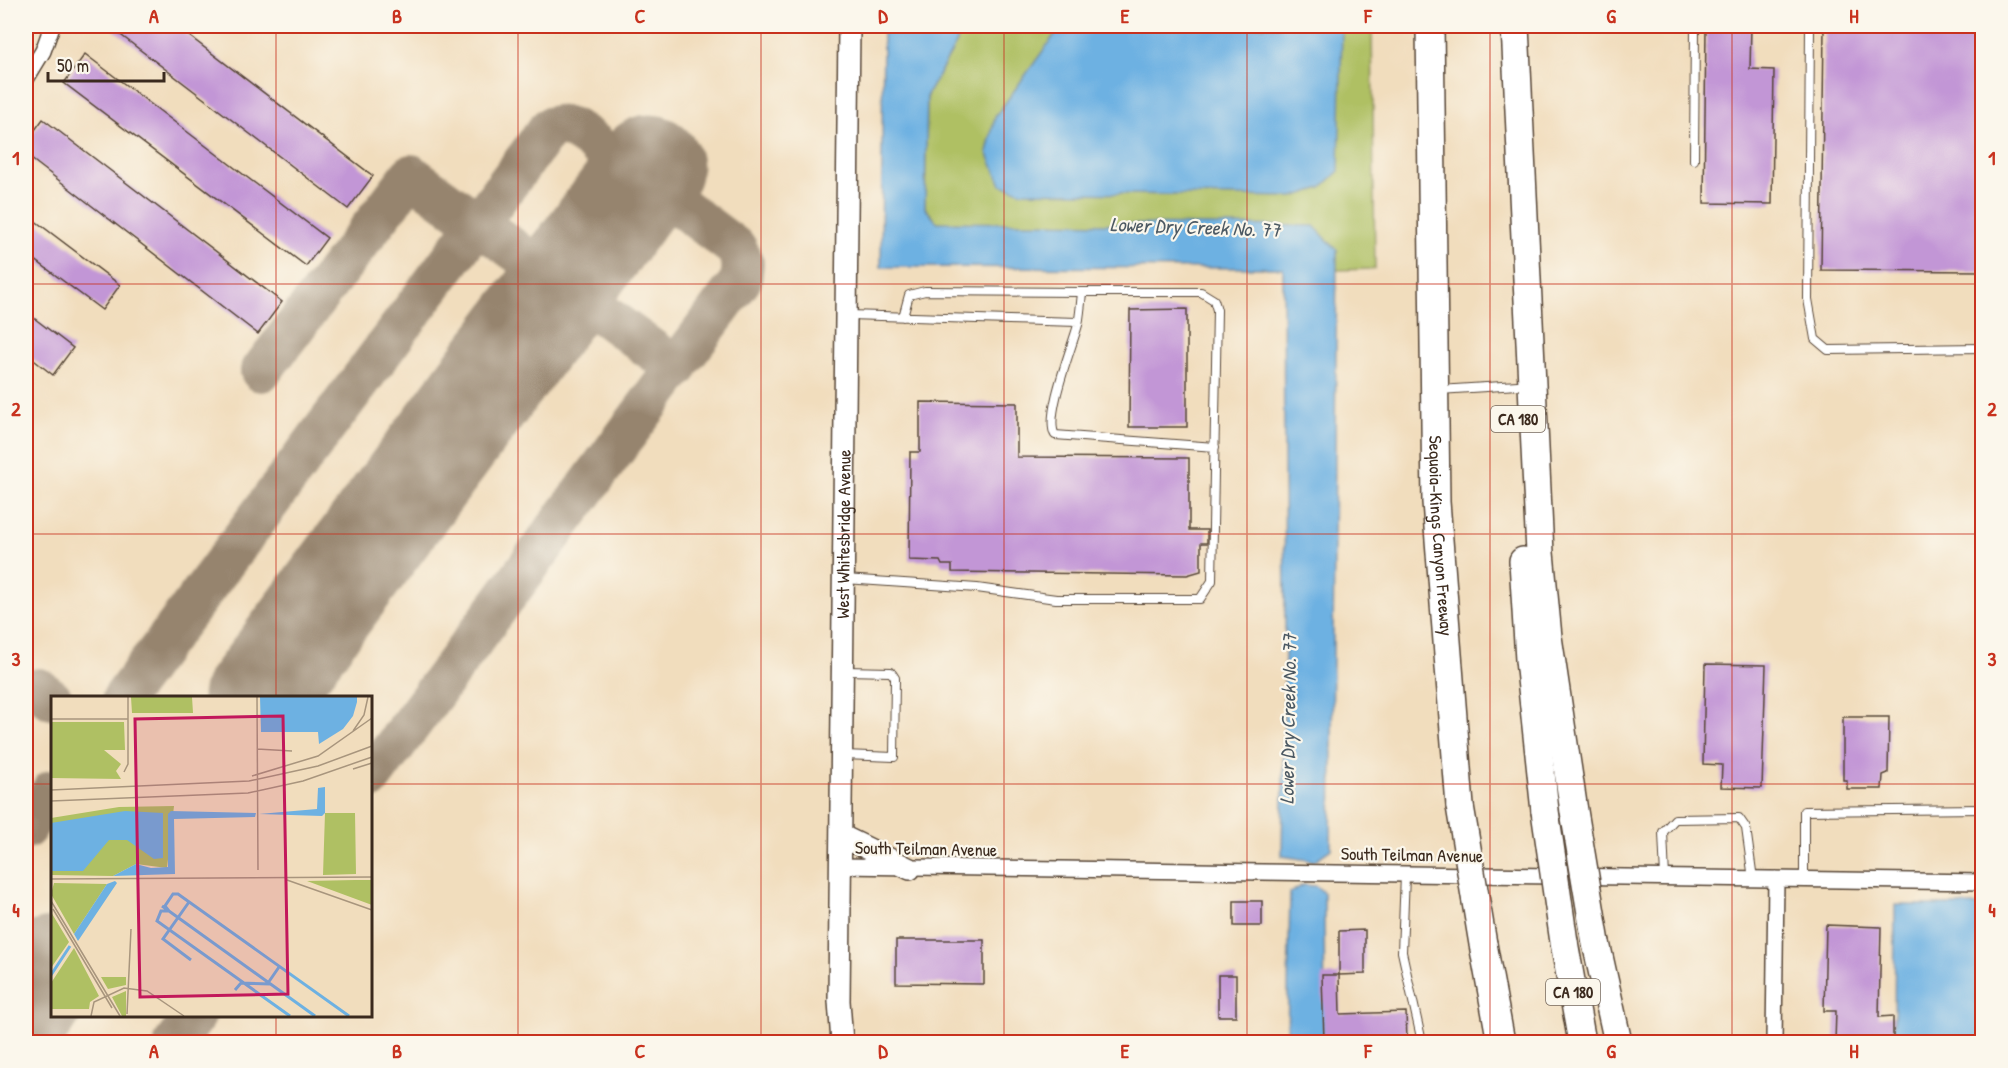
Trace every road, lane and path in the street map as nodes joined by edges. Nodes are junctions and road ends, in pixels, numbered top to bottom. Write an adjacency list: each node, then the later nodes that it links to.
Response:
1 (52, 26): 7 (street)
2 (849, 26): 10 (main road, West Whitesbridge Avenue)
3 (1430, 26): 15 (highway, Sequoia–Kings Canyon Freeway)
4 (1514, 26): 14 (highway, CA 180); 36 (highway, bridge)
5 (1695, 26): 8 (lane)
6 (1810, 26): 13 (lane)
7 (26, 78)
8 (1694, 160)
9 (1082, 292): 11 (lane); 12 (lane); 16 (lane)
10 (846, 315): 11 (lane); 17 (main road, West Whitesbridge Avenue)
11 (903, 316): 12 (lane)
12 (1078, 322): 16 (lane)
13 (1983, 348)
14 (1518, 385): 15 (lane); 35 (highway, CA 180, bridge)
15 (1434, 390): 34 (highway, Sequoia–Kings Canyon Freeway, bridge)
16 (1215, 447): 17 (lane)
17 (844, 579): 18 (main road, West Whitesbridge Avenue)
18 (843, 671): 19 (main road, West Whitesbridge Avenue); 19 (lane)
19 (842, 755): 21 (main road, West Whitesbridge Avenue)
20 (1983, 809): 28 (lane)
21 (842, 836): 22 (main road, West Whitesbridge Avenue); 23 (main road)
22 (840, 866): 23 (street, South Teilman Avenue); 30 (main road, West Whitesbridge Avenue)
23 (910, 869): 24 (street, South Teilman Avenue)
24 (1405, 875): 25 (street, South Teilman Avenue); 33 (lane)
25 (1665, 878): 26 (street, South Teilman Avenue); 26 (lane)
26 (1753, 879): 27 (street, South Teilman Avenue)
27 (1776, 879): 28 (street, South Teilman Avenue); 37 (street)
28 (1804, 880): 29 (street, South Teilman Avenue)
29 (1983, 882)
30 (839, 1001): 31 (main road); 32 (main road, West Whitesbridge Avenue)
31 (832, 1042)
32 (842, 1042)
33 (1422, 1042)
34 (1501, 1042)
35 (1582, 1042)
36 (1618, 1042)
37 (1774, 1042)

